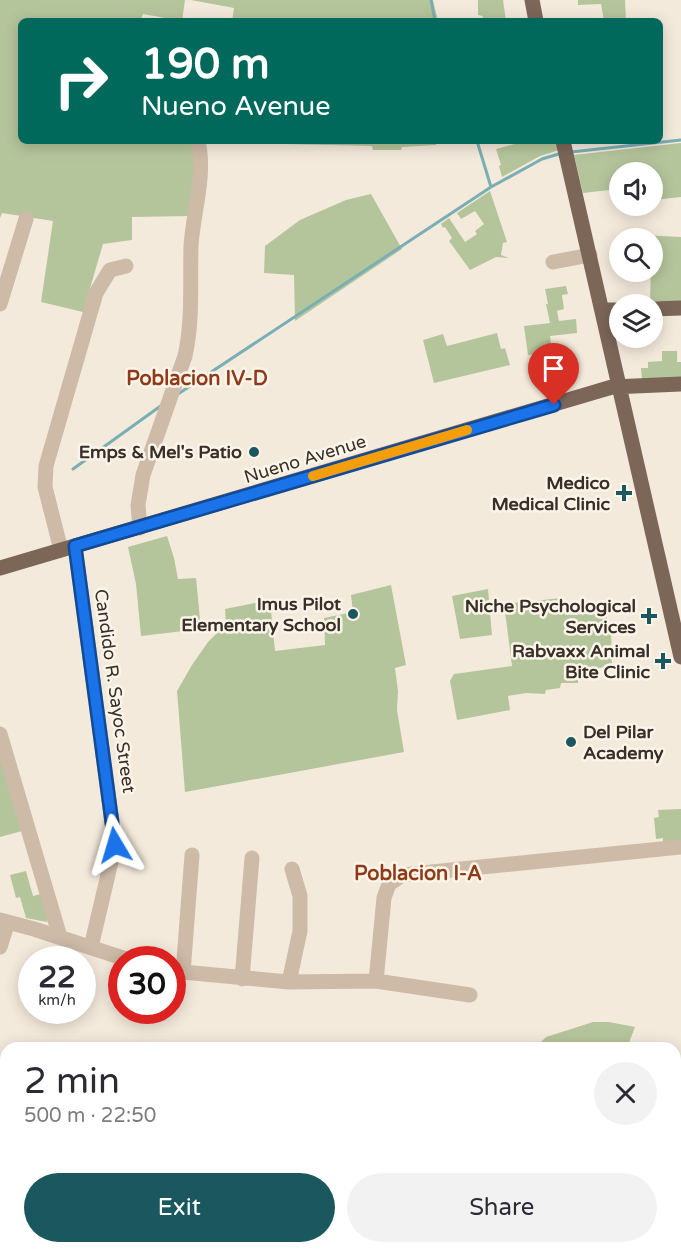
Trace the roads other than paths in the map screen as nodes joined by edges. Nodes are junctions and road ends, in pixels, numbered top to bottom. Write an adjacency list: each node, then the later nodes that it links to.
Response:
1 (532, 0): 2 (main road)
2 (536, 18)
3 (198, 144): 16 (street)
4 (565, 149): 6 (main road)
5 (26, 219): 9 (street)
6 (590, 255): 7 (street); 12 (main road)
7 (554, 262)
8 (126, 266): 17 (street, Candido R. Sayoc Street)
9 (0, 304)
10 (681, 308): 11 (main road)
11 (663, 309)
12 (603, 310): 13 (main road); 15 (main road)
13 (609, 310)
14 (681, 384): 15 (main road, Nueno Avenue)
15 (621, 387): 16 (main road, Nueno Avenue); 19 (main road)
16 (140, 528): 17 (main road, Nueno Avenue)
17 (68, 548): 18 (main road, Nueno Avenue); 29 (street, Candido R. Sayoc Street)
18 (0, 568)
19 (677, 620): 20 (main road)
20 (681, 657)
21 (0, 734): 27 (street)
22 (681, 847): 34 (street)
23 (192, 855): 30 (street)
24 (252, 858): 33 (street)
25 (291, 869): 35 (street)
26 (4, 921): 27 (street); 31 (street)
27 (60, 938): 28 (street)
28 (88, 946)
29 (91, 946)
30 (181, 946)
31 (0, 947)
32 (186, 973): 33 (street)
33 (242, 979): 35 (street)
34 (376, 981): 35 (street); 36 (street)
35 (289, 982)
36 (470, 995)

